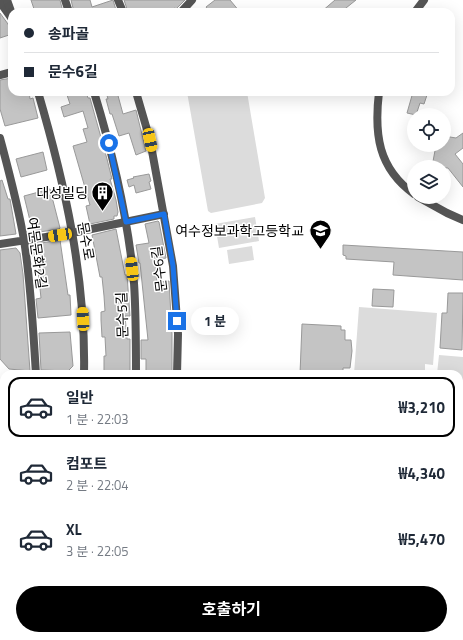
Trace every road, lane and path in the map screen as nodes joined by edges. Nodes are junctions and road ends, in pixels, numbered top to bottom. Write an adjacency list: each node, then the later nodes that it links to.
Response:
1 (192, 0): 3 (street)
2 (0, 2): 4 (street)
3 (185, 8)
4 (8, 13)
5 (39, 96): 15 (street, 문수로)
6 (95, 96): 14 (street, 문수5길)
7 (137, 96): 12 (street, 문수6길)
8 (378, 96): 10 (street)
9 (0, 138): 16 (street, 여문문화2길)
10 (407, 189)
11 (431, 204): 13 (street)
12 (164, 214): 14 (street); 21 (street, 문수6길)
13 (463, 220)
14 (126, 222): 15 (street); 20 (street, 문수5길)
15 (72, 233): 16 (street); 19 (street, 문수로)
16 (24, 240): 17 (street); 18 (street, 여문문화2길)
17 (0, 244)
18 (36, 370)
19 (84, 370)
20 (136, 370)
21 (178, 370)

